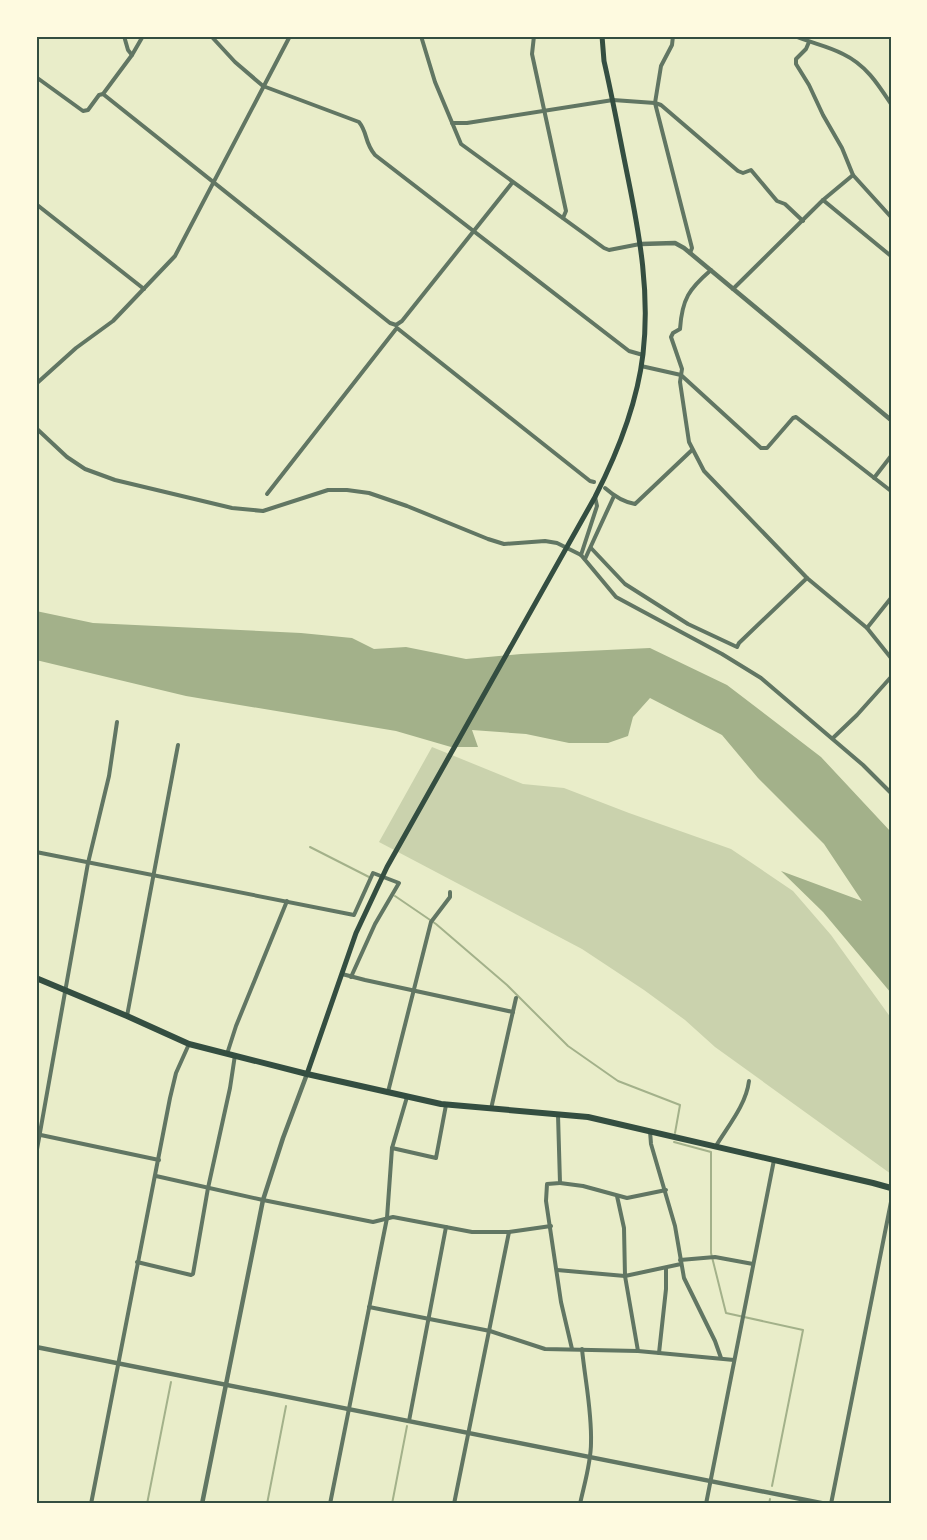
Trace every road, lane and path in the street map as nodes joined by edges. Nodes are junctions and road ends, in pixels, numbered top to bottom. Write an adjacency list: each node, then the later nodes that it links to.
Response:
1 (124, 36): 11 (street)
2 (143, 36): 11 (street)
3 (211, 36): 13 (street)
4 (290, 36): 13 (street)
5 (421, 36): 19 (street)
6 (534, 36): 18 (street)
7 (603, 36): 15 (main road)
8 (673, 36): 16 (street)
9 (795, 36): 10 (street)
10 (809, 42): 17 (street); 20 (street)
11 (132, 55): 14 (street)
12 (36, 77): 14 (street)
13 (263, 86): 21 (street); 28 (street)
14 (103, 94): 21 (street)
15 (613, 100): 16 (street); 18 (street); 29 (main road)
16 (655, 103): 27 (street); 30 (street)
17 (891, 104)
18 (544, 111): 19 (street); 26 (street)
19 (452, 123): 22 (street)
20 (853, 175): 23 (street); 25 (street)
21 (213, 183): 33 (street); 35 (street)
22 (512, 183): 26 (street); 28 (street)
23 (823, 200): 27 (street); 31 (street)
24 (36, 204): 33 (street)
25 (891, 217)
26 (563, 218): 29 (street)
27 (803, 221): 34 (street)
28 (473, 232): 35 (street); 36 (street)
29 (641, 244): 30 (street); 36 (main road)
30 (690, 253): 32 (street)
31 (891, 256)
32 (711, 270): 34 (street); 38 (street)
33 (144, 289): 39 (street)
34 (733, 289): 40 (street)
35 (396, 327): 45 (street); 48 (street)
36 (643, 355): 37 (main road)
37 (641, 366): 38 (street); 49 (main road)
38 (681, 375): 42 (street); 44 (street)
39 (36, 384)
40 (891, 420)
41 (36, 428): 52 (street)
42 (692, 450): 50 (street); 53 (street)
43 (891, 456): 44 (street)
44 (874, 478): 47 (street)
45 (594, 482)
46 (605, 489): 50 (street)
47 (891, 491)
48 (267, 494)
49 (595, 496): 52 (street); 69 (main road)
50 (614, 496): 51 (street)
51 (591, 548): 52 (street); 53 (street)
52 (583, 557): 59 (street)
53 (807, 578): 55 (street)
54 (891, 597): 55 (street)
55 (867, 628): 56 (street)
56 (891, 658)
57 (891, 677): 59 (street)
58 (117, 722): 65 (street)
59 (833, 738): 63 (street)
60 (178, 745): 66 (street)
61 (891, 770): 62 (street)
62 (891, 775)
63 (891, 793)
64 (36, 852): 65 (street)
65 (88, 863): 66 (street); 73 (street)
66 (153, 875): 68 (street); 76 (street)
67 (450, 892): 72 (street)
68 (287, 901): 70 (street); 78 (street)
69 (342, 974): 70 (street); 79 (main road)
70 (351, 976): 72 (street)
71 (36, 978): 73 (main road)
72 (413, 989): 75 (street); 81 (street)
73 (65, 990): 76 (main road); 87 (street)
74 (516, 998): 75 (street)
75 (513, 1012): 84 (street)
76 (127, 1016): 77 (main road)
77 (189, 1044): 78 (main road); 91 (street)
78 (231, 1054): 79 (main road); 95 (street)
79 (307, 1074): 81 (main road); 99 (street)
80 (748, 1081): 88 (street)
81 (388, 1093): 82 (main road)
82 (407, 1097): 83 (main road); 89 (street)
83 (446, 1105): 84 (main road); 89 (street)
84 (491, 1110): 85 (main road)
85 (558, 1113): 86 (main road); 94 (street)
86 (650, 1131): 88 (main road); 97 (street)
87 (38, 1134): 90 (street); 91 (street)
88 (716, 1146): 92 (main road)
89 (392, 1148): 101 (street)
90 (36, 1155)
91 (159, 1160): 93 (street)
92 (774, 1160): 96 (main road); 107 (street)
93 (156, 1176): 95 (street); 105 (street)
94 (560, 1184): 98 (street); 102 (street)
95 (208, 1188): 99 (street); 105 (street)
96 (891, 1188)
97 (666, 1190): 98 (street); 106 (street)
98 (617, 1196): 110 (street)
99 (263, 1200): 101 (street); 122 (street)
100 (891, 1202): 135 (street)
101 (387, 1218): 103 (street); 111 (street)
102 (551, 1226): 104 (street); 109 (street)
103 (446, 1227): 104 (street); 112 (street)
104 (509, 1232): 113 (street)
105 (137, 1262): 121 (street)
106 (680, 1262): 107 (street); 108 (street); 119 (street)
107 (753, 1264): 120 (street)
108 (666, 1268): 110 (street); 118 (street)
109 (557, 1270): 110 (street); 116 (street)
110 (625, 1276): 117 (street)
111 (369, 1307): 112 (street); 123 (street)
112 (429, 1319): 113 (street); 124 (street)
113 (490, 1331): 116 (street); 125 (street)
114 (36, 1347): 121 (street)
115 (582, 1348): 116 (street); 117 (street); 126 (street)
116 (572, 1349)
117 (638, 1351): 118 (street)
118 (659, 1353): 119 (street)
119 (721, 1358): 120 (street)
120 (734, 1360): 127 (street)
121 (118, 1363): 122 (street); 128 (street)
122 (226, 1384): 123 (street); 129 (street)
123 (349, 1409): 124 (street); 130 (street)
124 (409, 1421): 125 (street)
125 (469, 1433): 126 (street); 131 (street)
126 (590, 1457): 127 (street); 132 (street)
127 (711, 1481): 133 (street); 134 (street)
128 (91, 1504)
129 (202, 1504)
130 (330, 1504)
131 (454, 1504)
132 (580, 1504)
133 (706, 1504)
134 (826, 1504)
135 (831, 1504)

